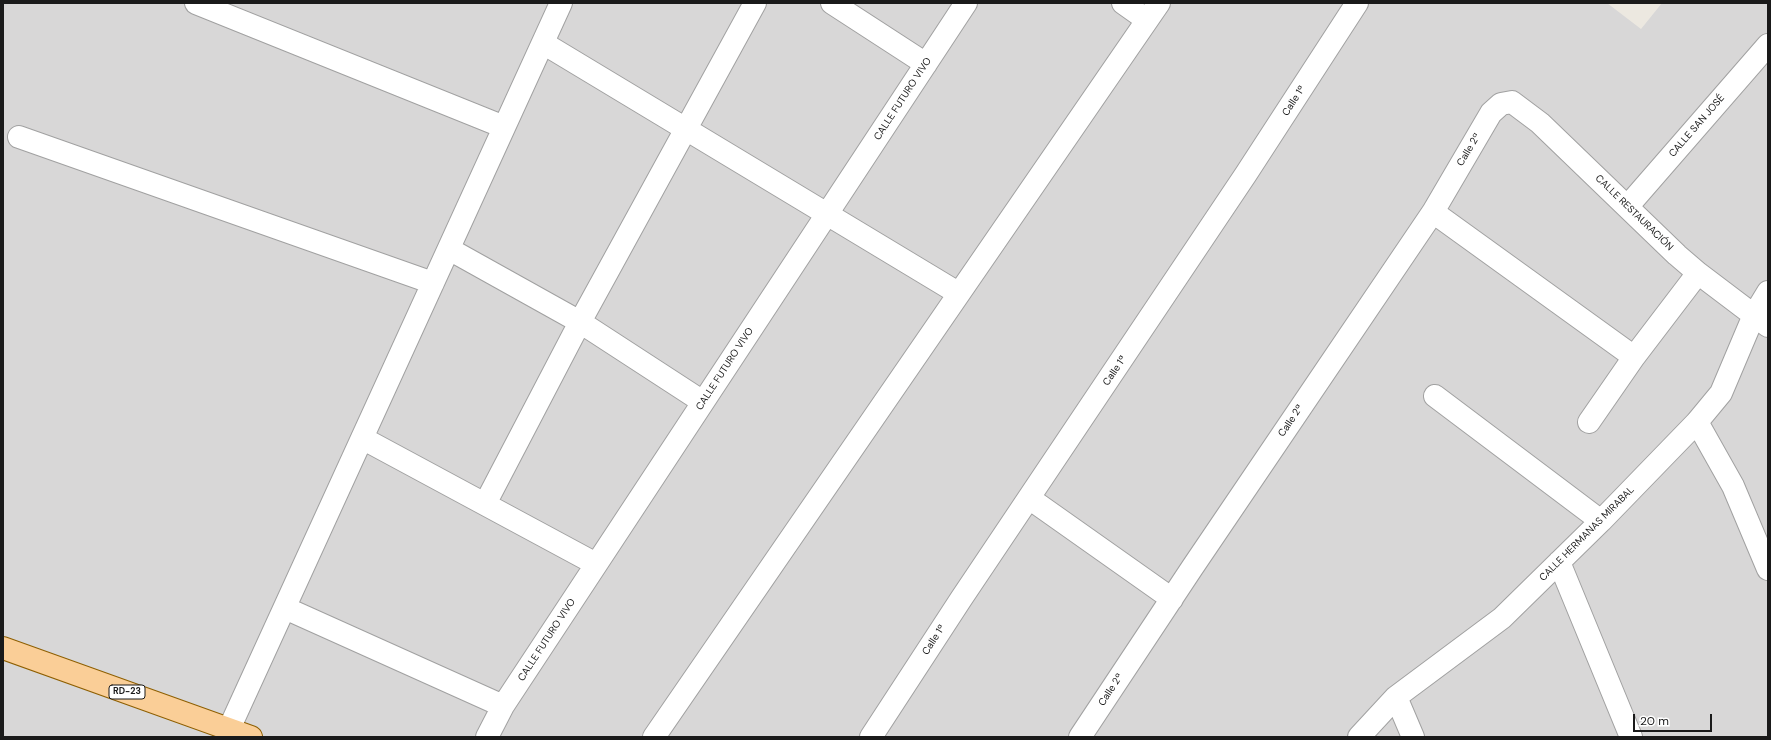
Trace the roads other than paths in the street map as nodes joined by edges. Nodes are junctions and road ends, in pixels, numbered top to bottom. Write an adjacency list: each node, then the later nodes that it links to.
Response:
1 (196, 3): 13 (street)
2 (561, 3): 9 (street)
3 (755, 3): 14 (street)
4 (832, 3): 11 (street)
5 (966, 3): 11 (street, CALLE FUTURO VIVO)
6 (1122, 3): 8 (street)
7 (1357, 3): 32 (street, Calle 1ª)
8 (1153, 11): 23 (street)
9 (543, 43): 13 (street); 14 (street)
10 (1768, 45): 16 (street, CALLE SAN JOSÉ)
11 (926, 64): 18 (street, CALLE FUTURO VIVO)
12 (1501, 104): 16 (street, CALLE RESTAURACIÓN); 17 (street, Calle 2ª)
13 (504, 127): 19 (street)
14 (687, 129): 18 (street); 25 (street)
15 (19, 137): 21 (street)
16 (1627, 206): 20 (street, CALLE RESTAURACIÓN)
17 (1433, 212): 26 (street); 38 (street, Calle 2ª)
18 (827, 214): 23 (street); 28 (street, CALLE FUTURO VIVO)
19 (449, 249): 21 (street); 25 (street)
20 (1698, 273): 24 (street, CALLE RESTAURACIÓN); 26 (street)
21 (433, 283): 31 (street)
22 (1768, 292): 24 (street, CALLE HERMANAS MIRABAL)
23 (958, 293): 46 (street)
24 (1761, 320): 30 (street, CALLE HERMANAS MIRABAL)
25 (580, 322): 28 (street); 33 (street)
26 (1634, 357): 29 (street)
27 (1435, 396): 34 (street)
28 (703, 402): 36 (street, CALLE FUTURO VIVO)
29 (1589, 422)
30 (1697, 422): 34 (street, CALLE HERMANAS MIRABAL); 37 (street)
31 (362, 438): 33 (street); 39 (street)
32 (1029, 498): 38 (street); 47 (street, Calle 1ª)
33 (485, 504): 36 (street)
34 (1601, 521): 35 (street, CALLE HERMANAS MIRABAL)
35 (1559, 562): 41 (street, CALLE HERMANAS MIRABAL); 51 (street)
36 (596, 564): 42 (street, CALLE FUTURO VIVO)
37 (1768, 569)
38 (1172, 599): 48 (street, Calle 2ª)
39 (285, 608): 42 (street); 43 (street)
40 (3, 648): 43 (main road, RD-23)
41 (1396, 697): 49 (street, CALLE HERMANAS MIRABAL); 50 (street)
42 (503, 706): 45 (street, CALLE FUTURO VIVO)
43 (229, 729): 44 (main road, RD-23)
44 (251, 737)
45 (487, 737)
46 (654, 737)
47 (871, 737)
48 (1080, 737)
49 (1359, 737)
50 (1413, 737)
51 (1631, 737)

